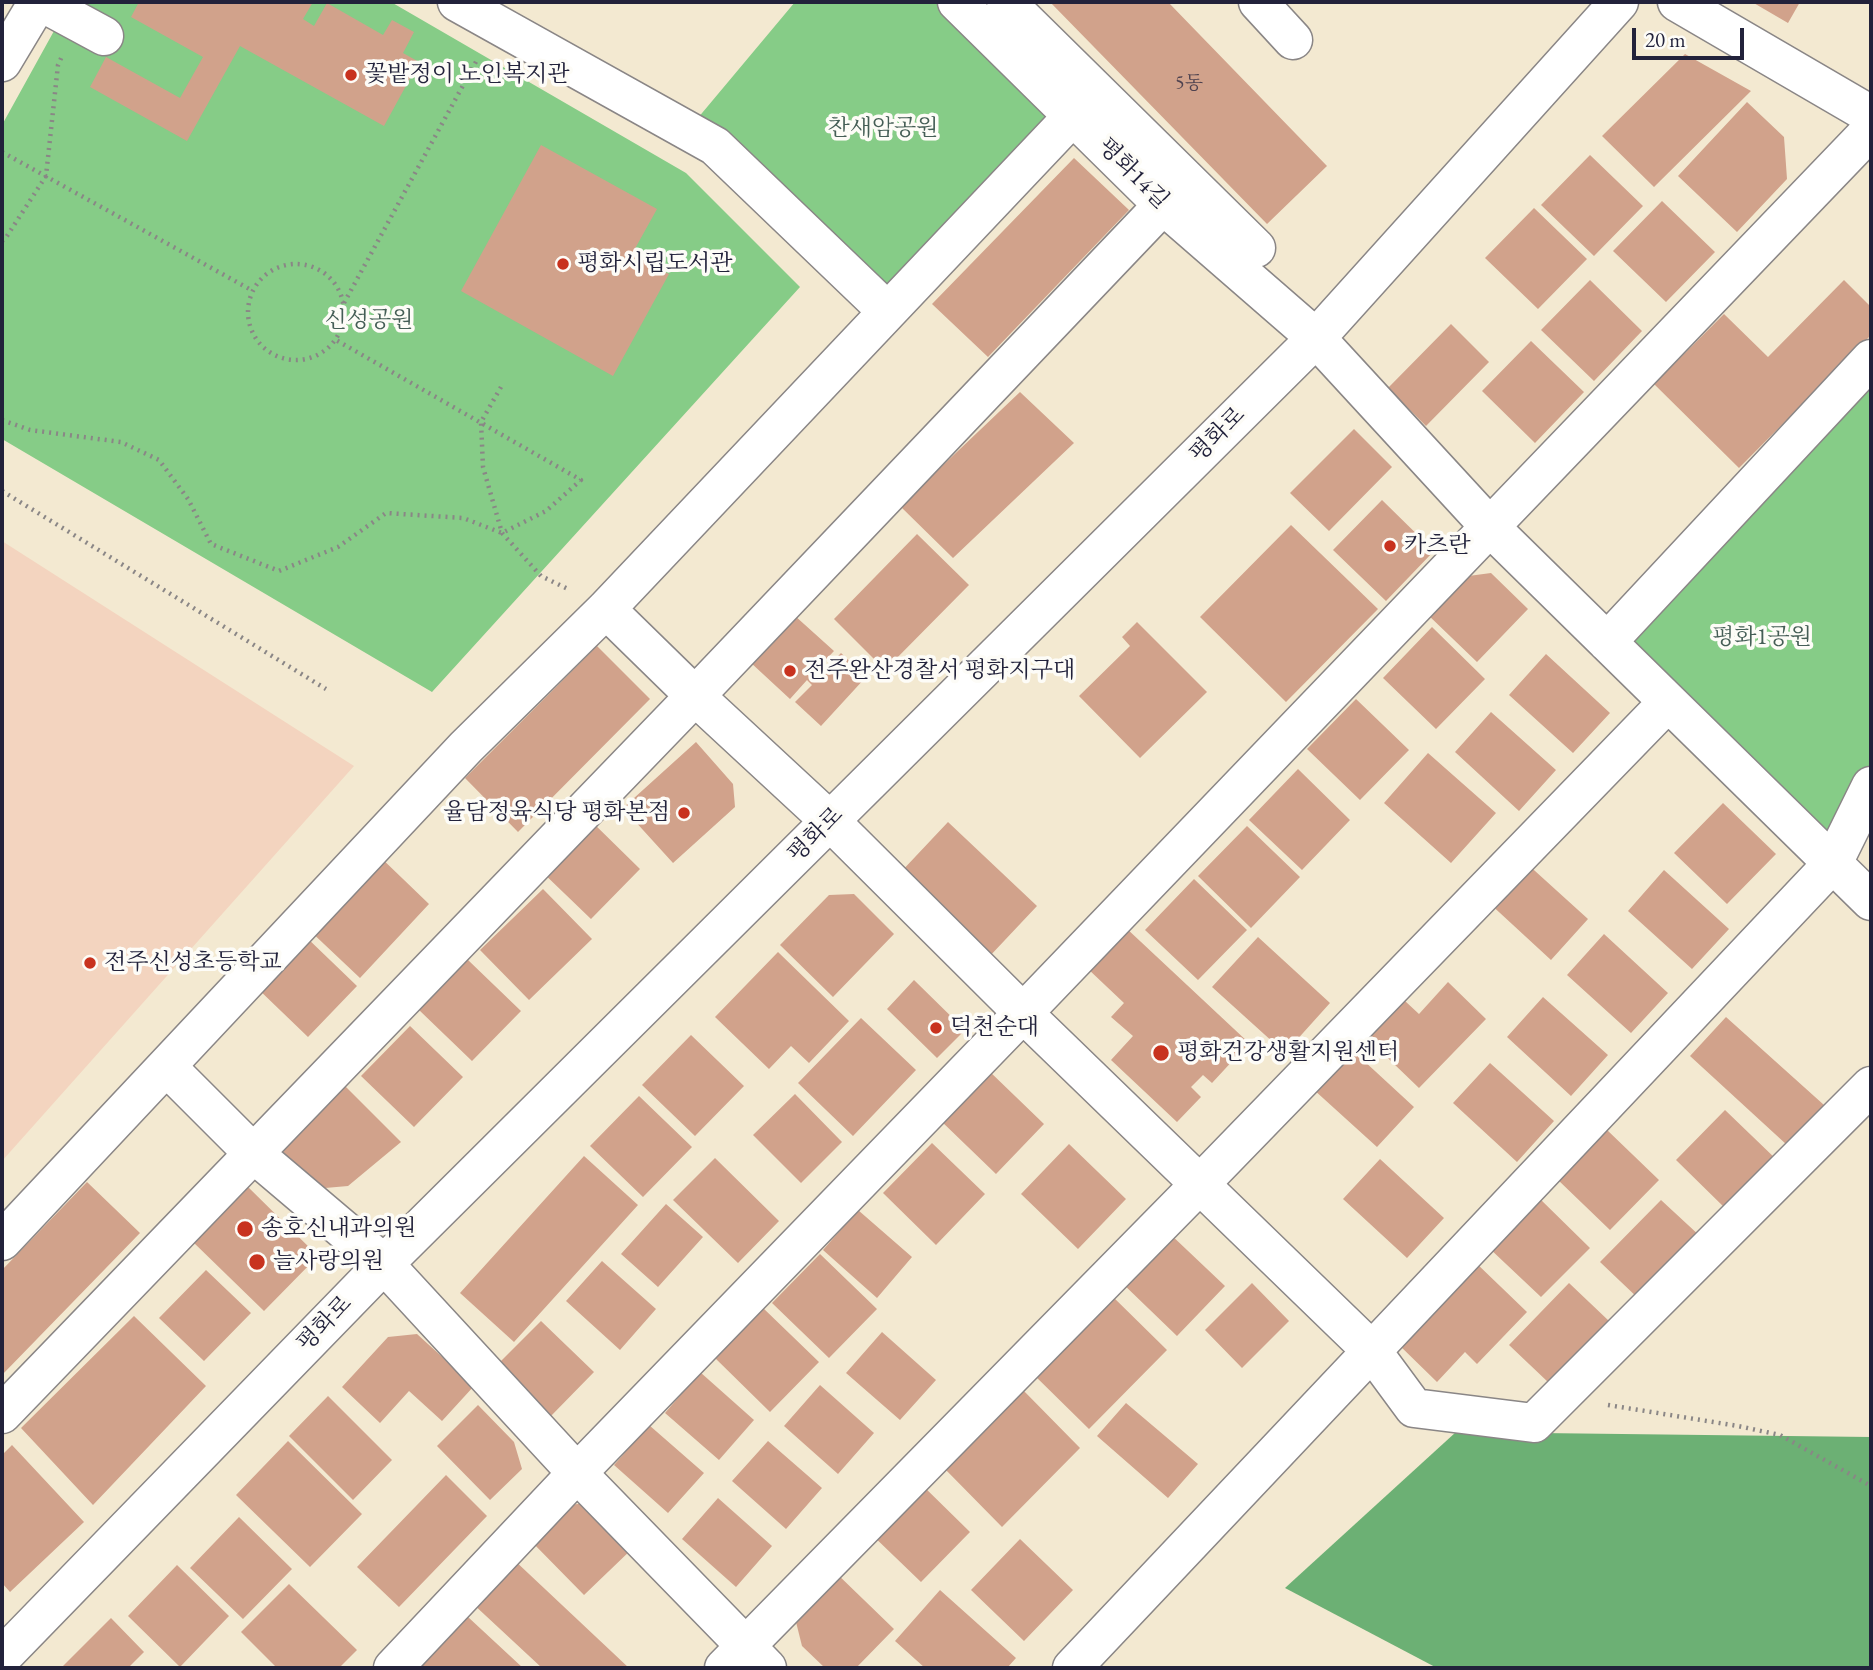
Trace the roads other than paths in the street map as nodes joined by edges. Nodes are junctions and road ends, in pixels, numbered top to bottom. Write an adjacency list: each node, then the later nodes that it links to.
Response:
1 (39, 2): 8 (street); 10 (street)
2 (957, 2): 12 (street, 평화14길)
3 (1006, 2): 15 (street)
4 (1258, 2): 9 (street)
5 (1619, 2): 17 (street, 평화로)
6 (1677, 2): 11 (street)
7 (474, 9): 16 (street)
8 (91, 29)
9 (1293, 40)
10 (2, 62)
11 (1871, 115)
12 (1073, 116): 14 (street, 평화14길); 16 (street)
13 (1871, 130): 19 (street)
14 (1163, 205): 17 (street, 평화14길); 22 (street)
15 (1256, 248)
16 (887, 311): 20 (street)
17 (1316, 338): 19 (street, 평화14길); 25 (street, 평화로)
18 (1871, 359): 21 (street)
19 (1490, 527): 21 (street, 평화14길); 28 (street)
20 (606, 609): 22 (street); 29 (street)
21 (1607, 642): 23 (street, 평화14길)
22 (695, 696): 25 (street); 31 (street)
23 (1668, 702): 26 (street, 평화14길); 32 (street)
24 (1871, 786): 26 (street)
25 (830, 821): 28 (street); 34 (street, 평화로)
26 (1833, 863): 27 (street, 평화14길); 35 (street)
27 (1871, 901)
28 (1023, 1013): 32 (street); 37 (street)
29 (167, 1067): 31 (street); 33 (street)
30 (1871, 1086): 35 (street)
31 (253, 1153): 34 (street); 36 (street)
32 (1200, 1184): 35 (street); 39 (street)
33 (2, 1241)
34 (384, 1264): 37 (street); 38 (street, 평화로)
35 (1372, 1351): 41 (street)
36 (2, 1415)
37 (577, 1473): 39 (street); 40 (street)
38 (2, 1657)
39 (746, 1661)
40 (393, 1668)
41 (1072, 1668)

